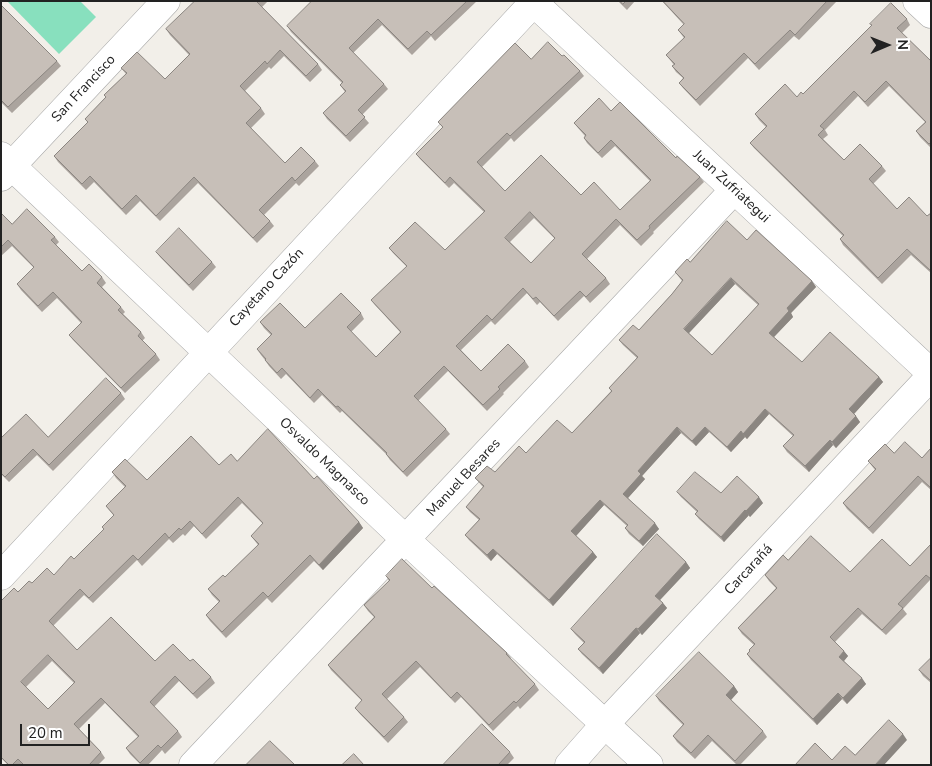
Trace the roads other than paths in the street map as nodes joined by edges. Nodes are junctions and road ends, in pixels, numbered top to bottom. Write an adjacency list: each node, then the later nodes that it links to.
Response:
1 (166, 1): 5 (street, San Francisco)
2 (917, 1): 4 (street)
3 (534, 2): 6 (street, Juan Zufriategui); 7 (street, Cayetano Cazón)
4 (931, 14)
5 (5, 166): 7 (street, Osvaldo Magnasco)
6 (734, 190): 8 (street, Juan Zufriategui); 9 (street, Manuel Besares)
7 (208, 351): 9 (street, Osvaldo Magnasco); 10 (street, Cayetano Cazón)
8 (931, 375): 11 (street, Carcarañá)
9 (406, 540): 11 (street, Osvaldo Magnasco); 12 (street, Manuel Besares)
10 (1, 576)
11 (605, 724): 13 (street, Carcarañá); 14 (street, Osvaldo Magnasco)
12 (193, 765)
13 (569, 765)
14 (649, 765)

